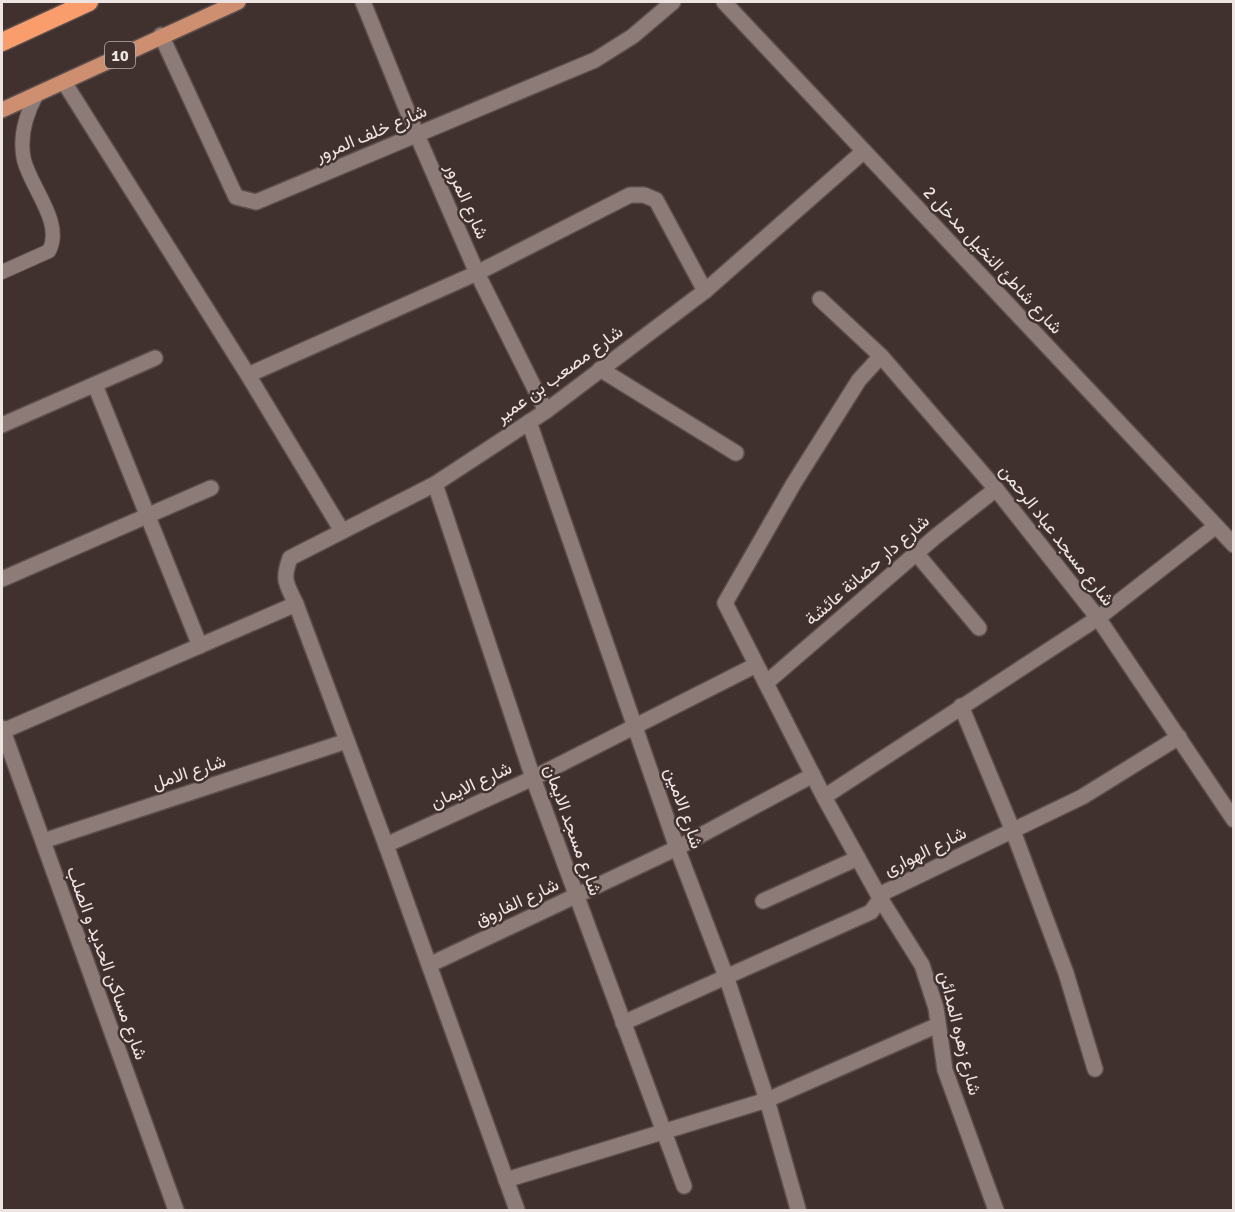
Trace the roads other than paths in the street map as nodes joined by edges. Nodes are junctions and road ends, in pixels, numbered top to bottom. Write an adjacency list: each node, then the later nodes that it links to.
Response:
1 (89, 2): 7 (highway)
2 (238, 2): 6 (main road, 10)
3 (363, 2): 11 (street, شارع المرور)
4 (674, 2): 11 (street, شارع خلف المرور)
5 (724, 2): 12 (street, شارع شاطئ النخيل مدخل 2)
6 (161, 35): 8 (main road, 10); 11 (street, شارع خلف المرور)
7 (2, 42)
8 (64, 81): 9 (main road, 10); 20 (street)
9 (38, 94): 10 (main road, 10); 13 (lane)
10 (2, 110)
11 (417, 135): 14 (street, شارع المرور)
12 (864, 150): 15 (street, شارع مصعب بن عمير); 30 (street, شارع شاطئ النخيل مدخل 2)
13 (2, 272)
14 (477, 273): 15 (street); 20 (street); 22 (street, شارع المرور)
15 (705, 291): 19 (street, شارع مصعب بن عمير)
16 (820, 299): 17 (street, شارع مسجد عباد الرحمن)
17 (881, 356): 28 (street, شارع مسجد عباد الرحمن); 39 (street, شارع زهره المدائن)
18 (154, 358): 21 (street)
19 (600, 369): 22 (street, شارع مصعب بن عمير); 25 (street)
20 (248, 375): 31 (street)
21 (95, 385): 24 (street); 29 (street)
22 (546, 411): 23 (street, شارع مصعب بن عمير)
23 (529, 422): 26 (street, شارع مصعب بن عمير); 42 (street, شارع الامين)
24 (2, 425)
25 (736, 453)
26 (435, 484): 31 (street, شارع مصعب بن عمير); 47 (street, شارع مسجد الايمان)
27 (211, 489): 29 (street)
28 (996, 489): 33 (street, شارع دار حضانة عائشة); 36 (street, شارع مسجد عباد الرحمن)
29 (148, 516): 34 (street); 38 (street)
30 (1216, 526): 32 (street, شارع شاطئ النخيل مدخل 2); 36 (street)
31 (342, 531): 35 (street, شارع مصعب بن عمير)
32 (1233, 545)
33 (916, 553): 37 (street); 40 (street, شارع دار حضانة عائشة)
34 (2, 579)
35 (296, 604): 38 (street); 45 (street, شارع مصعب بن عمير)
36 (1098, 618): 41 (street); 44 (street, شارع مسجد عباد الرحمن)
37 (980, 628)
38 (200, 646): 43 (street)
39 (756, 664): 40 (street, شارع زهره المدائن); 42 (street, شارع الايمان)
40 (766, 683): 46 (street, شارع زهره المدائن)
41 (961, 706): 48 (street); 50 (street)
42 (635, 726): 47 (street, شارع الايمان); 53 (street, شارع الامين)
43 (2, 730): 51 (street, شارع مساكن الحديد و الصلب)
44 (1179, 737): 49 (street, شارع مسجد عباد الرحمن); 50 (street, شارع الهوارى)
45 (347, 741): 51 (street, شارع الامل); 52 (street, شارع مصعب بن عمير)
46 (813, 775): 48 (street, شارع زهره المدائن); 53 (street, شارع الفاروق)
47 (533, 778): 52 (street, شارع الايمان); 55 (street, شارع مسجد الايمان)
48 (824, 797): 54 (street, شارع زهره المدائن)
49 (1233, 820)
50 (1013, 831): 56 (street, شارع الهوارى); 62 (street)
51 (43, 841): 68 (street, شارع مساكن الحديد و الصلب)
52 (386, 845): 58 (street, شارع مصعب بن عمير)
53 (677, 848): 55 (street, شارع الفاروق); 59 (street, شارع الامين)
54 (858, 858): 56 (street, شارع زهره المدائن); 57 (street)
55 (576, 896): 58 (street, شارع الفاروق); 60 (street, شارع مسجد الايمان)
56 (880, 898): 59 (street, شارع الهوارى); 61 (street, شارع زهره المدائن)
57 (763, 901)
58 (429, 965): 65 (street, شارع مصعب بن عمير)
59 (726, 979): 60 (street, شارع الهوارى); 63 (street, شارع الامين)
60 (623, 1023): 64 (street, شارع مسجد الايمان)
61 (938, 1025): 63 (street); 70 (street, شارع زهره المدائن)
62 (1095, 1069)
63 (767, 1100): 64 (street); 67 (street, شارع الامين)
64 (663, 1132): 65 (street); 66 (street, شارع مسجد الايمان)
65 (506, 1180): 69 (street, شارع مصعب بن عمير)
66 (684, 1186)
67 (798, 1209)
68 (176, 1210)
69 (517, 1210)
70 (996, 1210)

